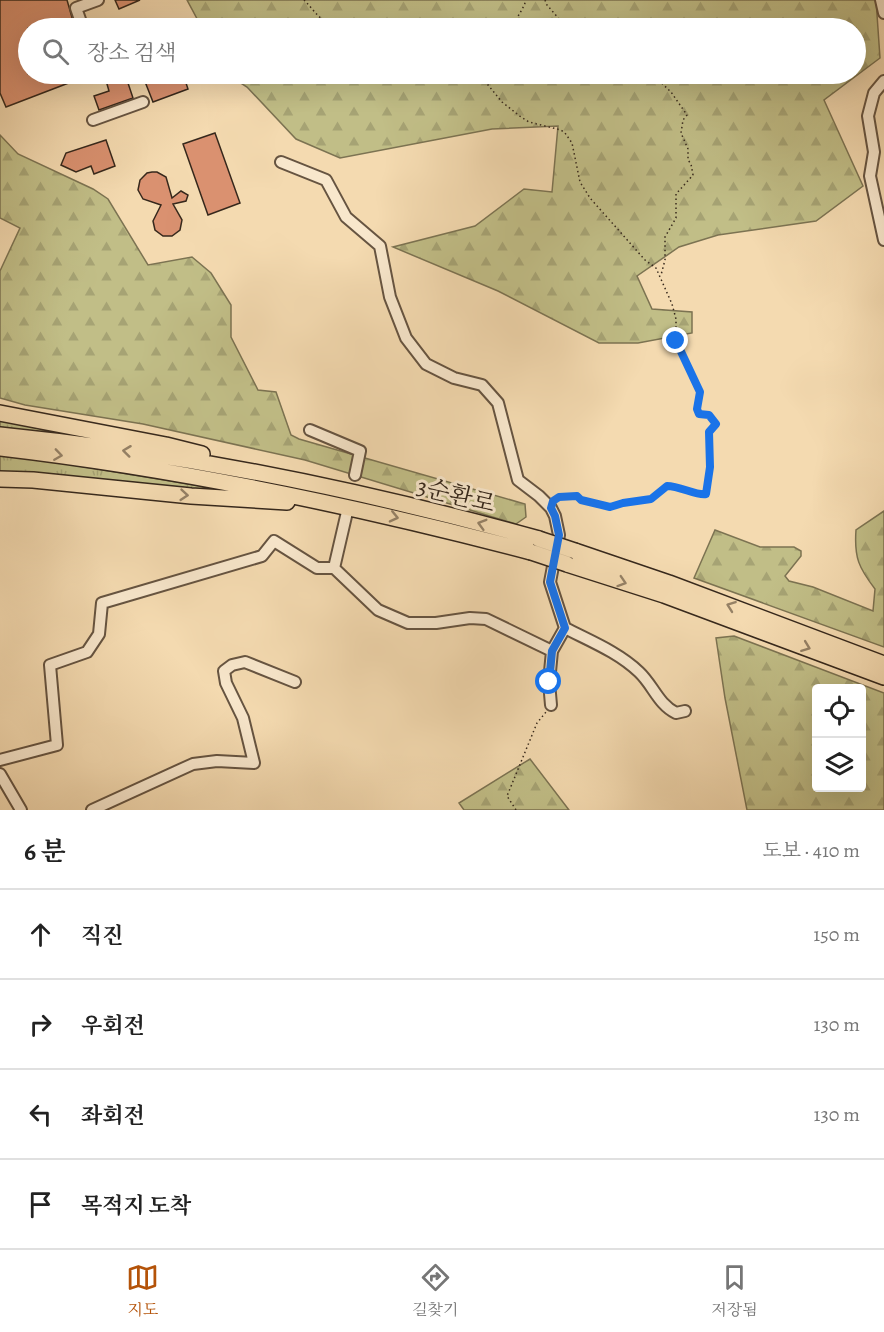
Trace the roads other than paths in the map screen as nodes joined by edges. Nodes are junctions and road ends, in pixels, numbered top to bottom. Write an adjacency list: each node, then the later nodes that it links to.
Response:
1 (98, 0): 4 (street)
2 (881, 0): 3 (street)
3 (884, 13)
4 (80, 18)
5 (884, 81): 9 (street)
6 (144, 102): 7 (street)
7 (93, 120)
8 (281, 162): 21 (street)
9 (884, 240)
10 (0, 413): 16 (highway)
11 (310, 430): 14 (street)
12 (0, 435): 16 (highway, 3순환로, one-way to 12)
13 (0, 448): 17 (highway, 3순환로, one-way to 17)
14 (355, 476)
15 (0, 479): 17 (highway, one-way to 17)
16 (417, 508): 18 (highway, 3순환로, one-way to 16)
17 (350, 510): 18 (highway, 3순환로, one-way to 18); 20 (street)
18 (535, 546): 19 (highway, 3순환로, bridge)
19 (571, 558): 23 (highway, 3순환로, one-way to 19); 24 (highway, 3순환로, one-way to 24)
20 (334, 568): 22 (street); 28 (street)
21 (565, 628): 22 (street); 27 (street)
22 (552, 651): 26 (street)
23 (884, 664)
24 (884, 677)
25 (295, 682): 31 (street)
26 (551, 705)
27 (685, 711)
28 (0, 760)
29 (0, 774): 30 (street)
30 (21, 810)
31 (92, 810)

